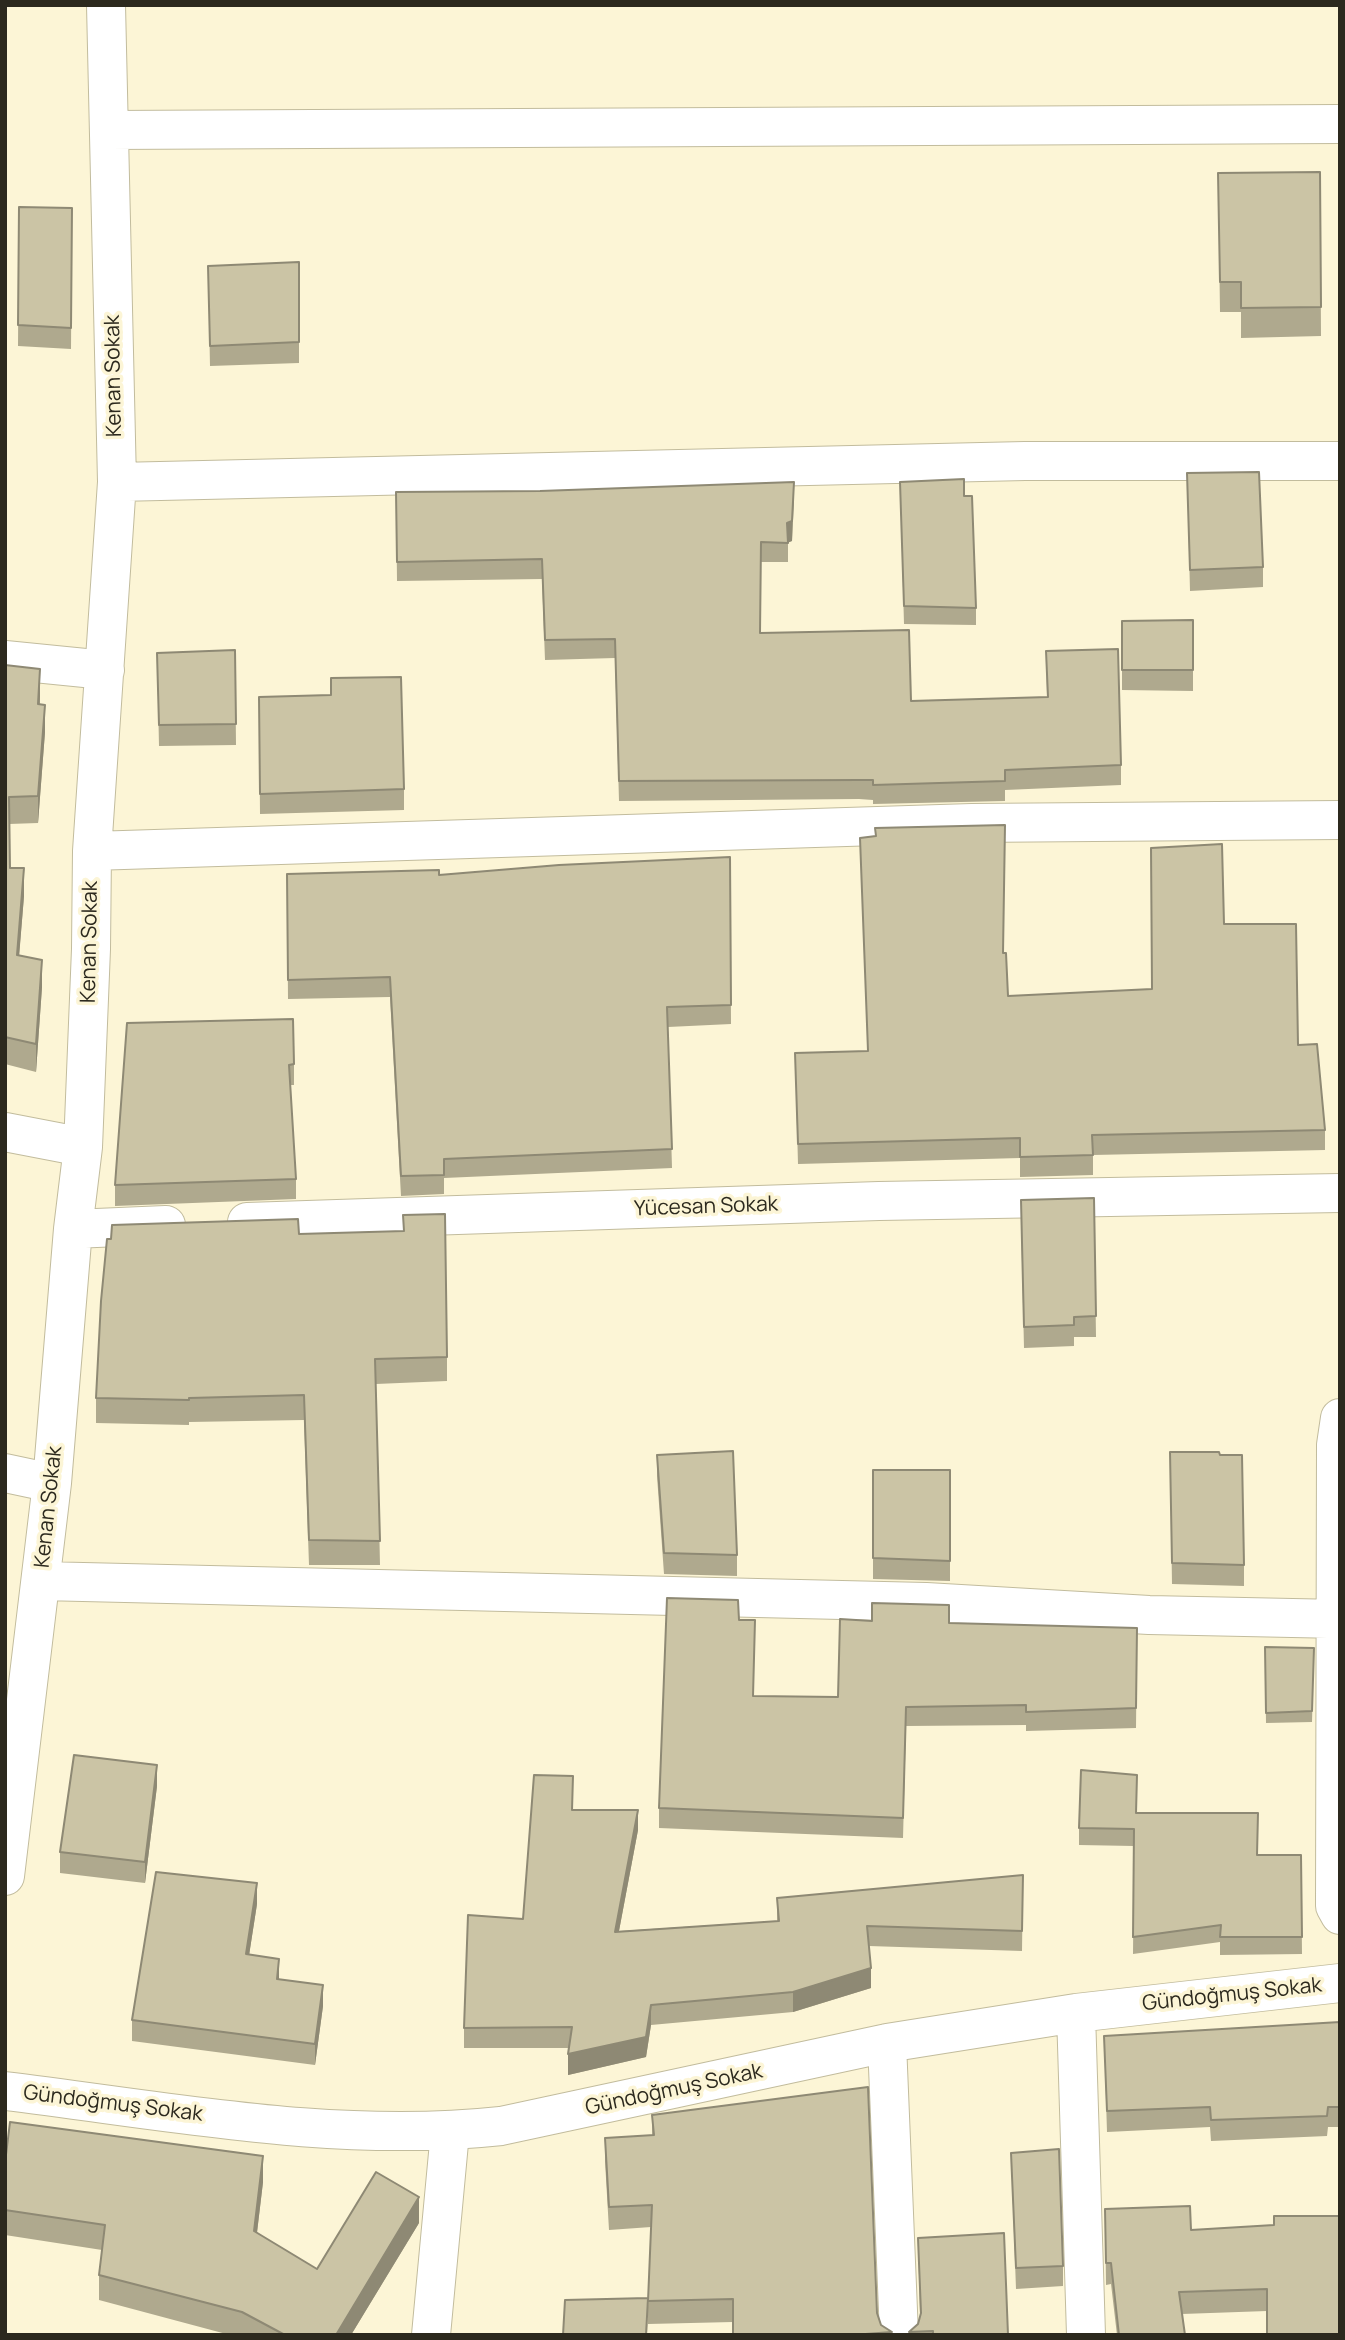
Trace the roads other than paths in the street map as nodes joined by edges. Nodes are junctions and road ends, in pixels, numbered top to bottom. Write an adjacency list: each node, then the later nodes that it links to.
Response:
1 (106, 5): 3 (street, Kenan Sokak)
2 (1340, 124): 3 (street)
3 (109, 130): 5 (street, Kenan Sokak)
4 (1340, 461): 5 (street)
5 (117, 482): 7 (street, Kenan Sokak)
6 (5, 660): 7 (street)
7 (105, 670): 9 (street, Kenan Sokak)
8 (1340, 820): 9 (street)
9 (92, 851): 11 (street, Kenan Sokak)
10 (5, 1132): 11 (street)
11 (83, 1147): 13 (street, Kenan Sokak)
12 (1340, 1193): 13 (street, Yücesan Sokak)
13 (73, 1229): 16 (street, Kenan Sokak)
14 (1340, 1418): 18 (street)
15 (5, 1473): 16 (street)
16 (52, 1483): 17 (street, Kenan Sokak)
17 (41, 1581): 18 (street); 19 (street, Kenan Sokak)
18 (1338, 1619): 20 (street)
19 (5, 1876)
20 (1340, 1915)
21 (1340, 1983): 22 (street, Gündoğmuş Sokak)
22 (1076, 2012): 23 (street, Gündoğmuş Sokak); 28 (street)
23 (887, 2043): 25 (street, Gündoğmuş Sokak); 27 (street)
24 (5, 2091): 25 (street, Gündoğmuş Sokak)
25 (450, 2132): 26 (street)
26 (430, 2335)
27 (899, 2335)
28 (1086, 2335)

